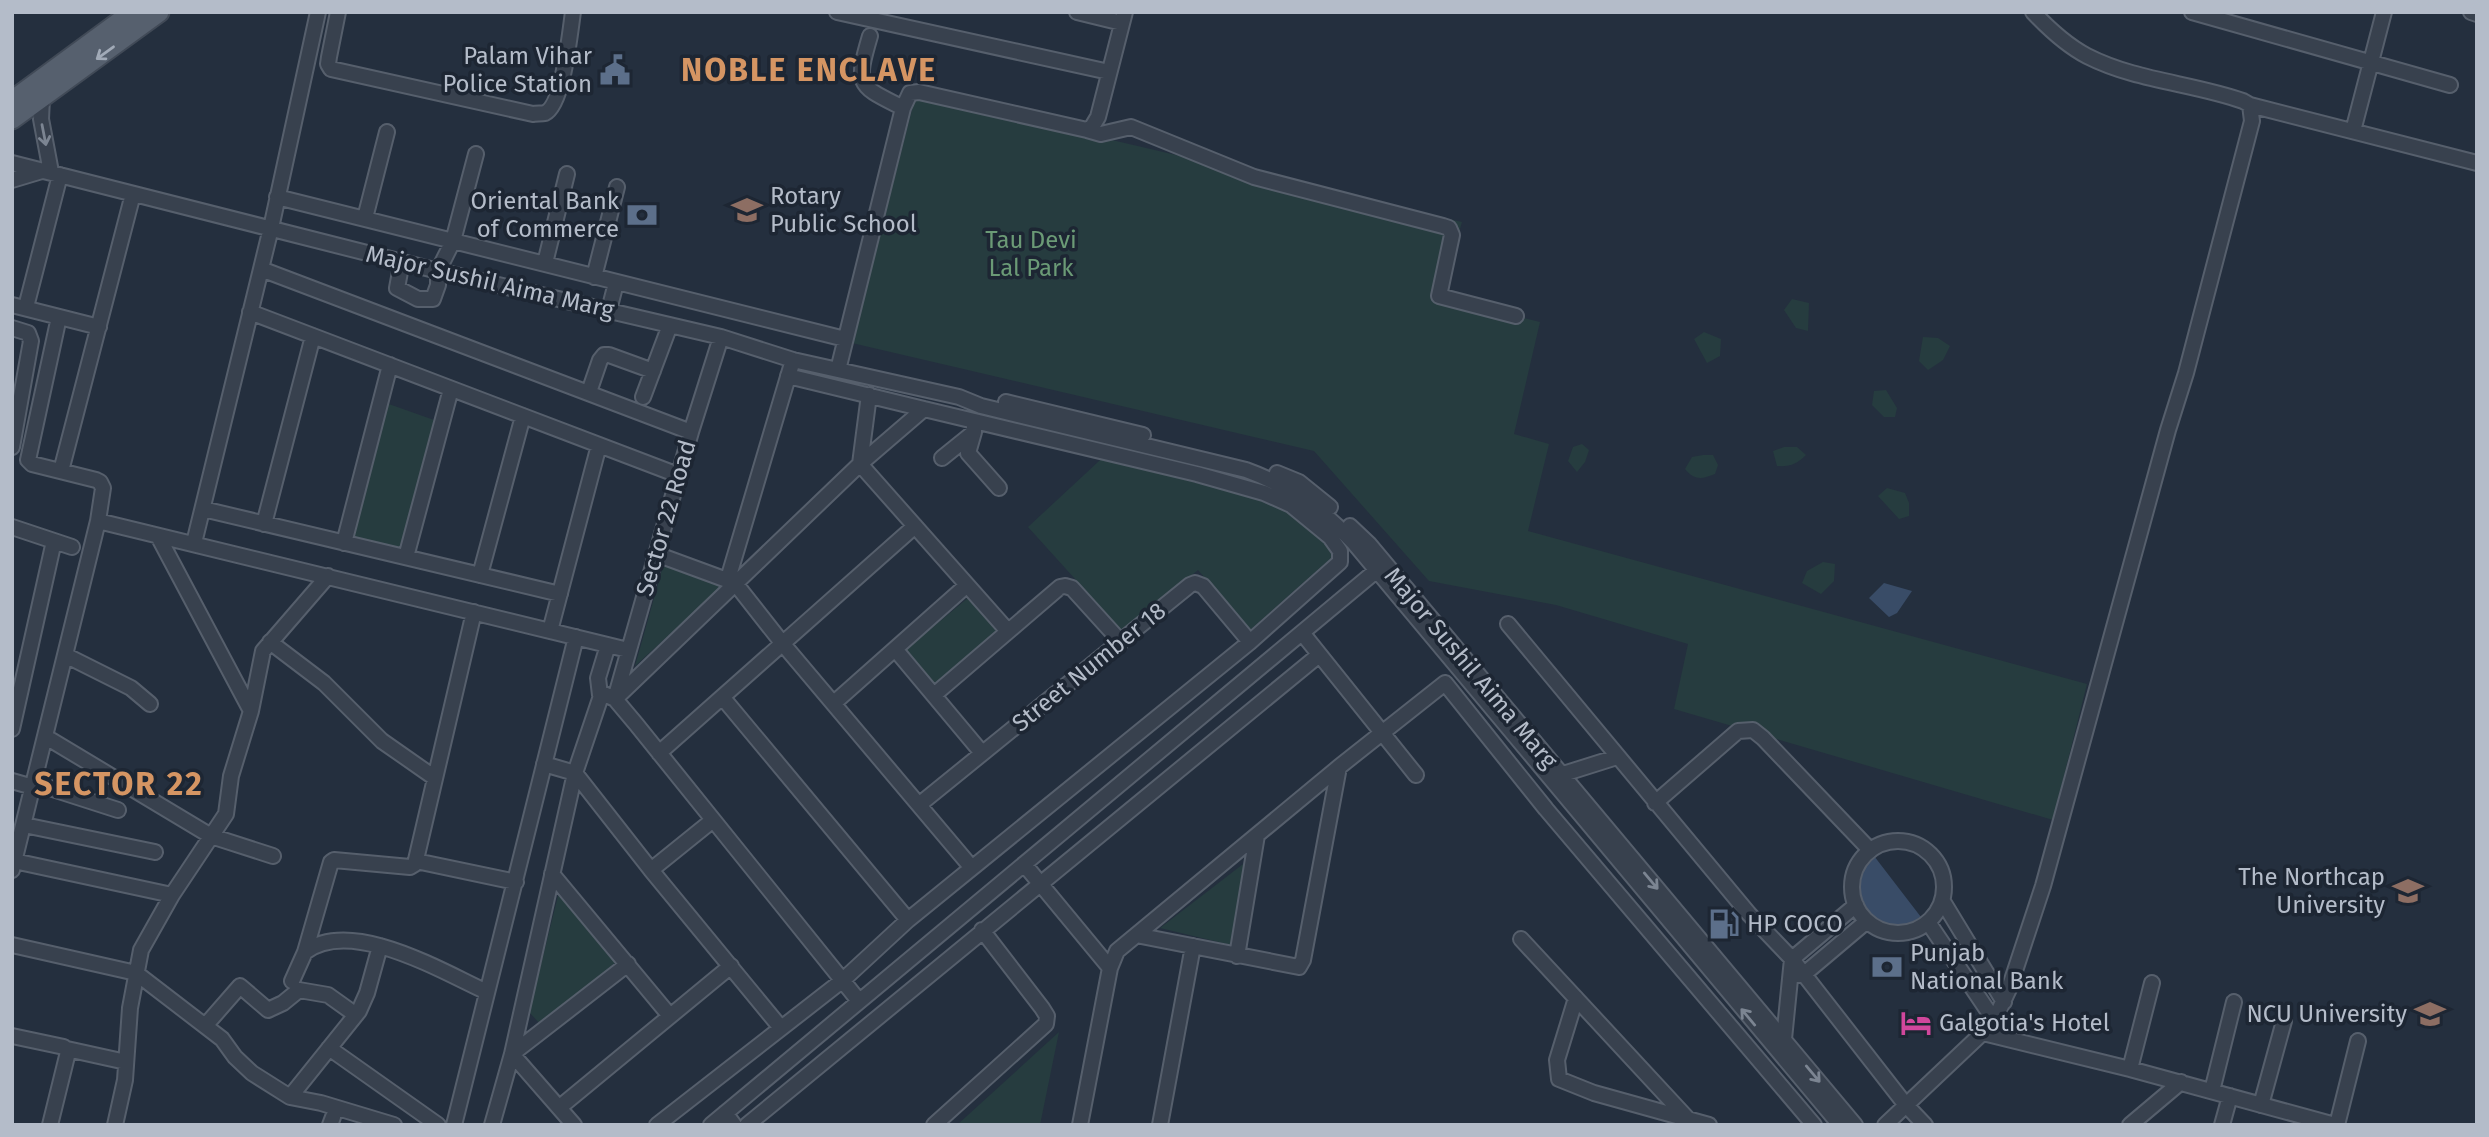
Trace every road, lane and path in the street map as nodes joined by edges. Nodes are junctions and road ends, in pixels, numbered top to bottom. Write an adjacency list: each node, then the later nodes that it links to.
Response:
1 (134, 12): 19 (main road)
2 (159, 12): 18 (main road, one-way to 18)
3 (318, 12): 34 (street)
4 (338, 12): 5 (street)
5 (573, 12)
6 (837, 12): 16 (street)
7 (1077, 12): 13 (street)
8 (2033, 12): 20 (street)
9 (2192, 12): 15 (street)
10 (2384, 12): 15 (street)
11 (2471, 12): 12 (street)
12 (2477, 14)
13 (1123, 18): 16 (street)
14 (870, 36): 21 (street)
15 (2371, 63): 17 (street); 24 (street)
16 (1109, 72): 23 (street)
17 (2450, 85)
18 (41, 98): 22 (main road); 29 (street, one-way to 29)
19 (12, 101)
20 (2250, 105): 24 (street); 175 (street)
21 (903, 108): 23 (street); 54 (street)
22 (12, 119)
23 (1087, 131): 47 (street)
24 (2353, 131): 28 (street)
25 (387, 132): 35 (street)
26 (476, 154): 37 (street)
27 (12, 163): 29 (street, Major Sushil Aima Marg)
28 (2477, 163)
29 (52, 173): 31 (street); 33 (street, Major Sushil Aima Marg); 44 (street)
30 (566, 174): 39 (street)
31 (12, 180)
32 (617, 187): 42 (street)
33 (134, 194): 36 (street, Major Sushil Aima Marg); 50 (street)
34 (277, 197): 35 (street); 36 (street)
35 (365, 218): 37 (street)
36 (271, 228): 38 (street, Major Sushil Aima Marg); 40 (street)
37 (453, 241): 39 (street); 41 (street)
38 (402, 261): 41 (street, Major Sushil Aima Marg); 41 (street)
39 (545, 263): 42 (street)
40 (261, 269): 46 (street); 61 (street)
41 (439, 271): 45 (street, Major Sushil Aima Marg)
42 (594, 277): 43 (street)
43 (616, 283): 45 (street); 54 (street)
44 (19, 306): 48 (street)
45 (609, 310): 49 (street, Major Sushil Aima Marg)
46 (250, 312): 52 (street); 75 (street)
47 (1516, 316)
48 (59, 317): 50 (street); 72 (street)
49 (670, 325): 53 (street, Major Sushil Aima Marg); 58 (street)
50 (99, 327): 72 (street)
51 (12, 328): 69 (street)
52 (313, 336): 56 (street); 77 (street)
53 (721, 337): 55 (street, Major Sushil Aima Marg); 67 (street, Sector 22 Road)
54 (845, 339): 57 (street)
55 (793, 360): 57 (street, Major Sushil Aima Marg); 59 (street)
56 (390, 365): 60 (street); 82 (street)
57 (838, 370): 87 (street, Major Sushil Aima Marg)
58 (653, 372): 61 (street); 63 (street)
59 (788, 376): 62 (street); 90 (street)
60 (451, 389): 65 (street); 86 (street)
61 (589, 392): 67 (street)
62 (869, 395): 64 (street); 71 (street)
63 (643, 397)
64 (924, 409): 66 (street); 71 (street)
65 (523, 416): 68 (street); 88 (street)
66 (974, 426): 70 (street); 74 (street); 101 (street)
67 (691, 432): 73 (street, Sector 22 Road)
68 (599, 445): 73 (street); 92 (street)
69 (12, 447)
70 (942, 458)
71 (860, 464): 78 (street); 90 (street)
72 (61, 471): 76 (street)
73 (678, 475): 85 (street, Sector 22 Road)
74 (999, 488)
75 (203, 509): 77 (street); 83 (street)
76 (97, 520): 80 (street); 106 (street)
77 (264, 524): 82 (street)
78 (915, 526): 91 (street); 102 (street)
79 (12, 527): 81 (street)
80 (158, 536): 83 (street); 116 (street)
81 (54, 541): 84 (street); 117 (street)
82 (344, 542): 86 (street)
83 (194, 543): 89 (street)
84 (72, 547)
85 (656, 554): 90 (street); 105 (street, Sector 22 Road)
86 (406, 557): 88 (street)
87 (1380, 568): 97 (street); 108 (street, Major Sushil Aima Marg); 127 (street, Major Sushil Aima Marg)
88 (480, 575): 92 (street)
89 (328, 576): 93 (street); 99 (street)
90 (732, 581): 102 (street); 113 (street)
91 (967, 585): 95 (street); 104 (street)
92 (560, 594): 96 (street)
93 (474, 612): 96 (street); 128 (street)
94 (1508, 624): 122 (street)
95 (1007, 630): 100 (street); 111 (street)
96 (550, 631): 98 (street)
97 (1303, 634): 107 (street); 142 (street)
98 (576, 637): 103 (street); 123 (street)
99 (270, 642): 116 (street); 128 (street)
100 (1121, 642): 101 (street, Street Number 18); 121 (street, Street Number 18)
101 (1250, 642): 144 (street)
102 (783, 644): 112 (street); 114 (street)
103 (608, 645): 105 (street); 110 (street)
104 (895, 649): 111 (street); 114 (street)
105 (628, 650): 113 (street, Sector 22 Road)
106 (65, 655): 115 (street); 119 (street)
107 (1320, 655): 118 (street); 148 (street)
108 (1461, 671): 109 (street); 201 (street, Major Sushil Aima Marg, one-way to 108)
109 (1445, 683): 118 (street); 218 (street)
110 (600, 695): 113 (street); 125 (street)
111 (933, 695): 121 (street)
112 (723, 698): 120 (street); 152 (street)
113 (614, 699): 120 (street)
114 (834, 703): 132 (street)
115 (150, 704)
116 (251, 711): 137 (street)
117 (12, 729)
118 (1383, 733): 124 (street); 126 (street)
119 (46, 737): 130 (street); 137 (street)
120 (659, 753): 134 (street)
121 (982, 753): 132 (street, Street Number 18)
122 (1617, 757): 127 (street); 131 (street)
123 (544, 764): 125 (street); 147 (street)
124 (1339, 767): 136 (street); 162 (street)
125 (575, 773): 145 (street); 146 (street)
126 (1416, 775)
127 (1560, 775): 185 (street, Major Sushil Aima Marg, one-way to 185)
128 (435, 778): 141 (street)
129 (12, 782): 130 (street)
130 (34, 785): 133 (street); 135 (street)
131 (1656, 803): 138 (street); 163 (street)
132 (920, 804): 144 (street)
133 (117, 810)
134 (713, 820): 145 (street); 169 (street)
135 (24, 825): 139 (street); 143 (street)
136 (1257, 835): 156 (street); 162 (street)
137 (211, 836): 140 (street); 149 (street)
138 (1870, 850): 150 (street); 151 (street)
139 (155, 852)
140 (273, 856)
141 (416, 861): 147 (street); 161 (street)
142 (1024, 864): 148 (street); 174 (street)
143 (13, 866): 149 (street)
144 (972, 868): 152 (street)
145 (651, 870): 165 (street)
146 (552, 874): 164 (street); 189 (street)
147 (516, 882): 172 (street)
148 (1039, 884): 155 (street); 166 (street)
149 (172, 895): 167 (street)
150 (1942, 900): 154 (street); 175 (street)
151 (1856, 905): 153 (street); 163 (street)
152 (908, 920): 169 (street)
153 (1867, 921): 154 (street); 168 (street)
154 (1928, 922): 179 (street)
155 (982, 930): 213 (street); 214 (street)
156 (1136, 935): 160 (street); 166 (street)
157 (1521, 939): 173 (street)
158 (12, 945): 167 (street)
159 (380, 946): 161 (street); 172 (street); 177 (street)
160 (1193, 946): 162 (street); 216 (street)
161 (304, 952): 170 (street)
162 (1237, 956)
163 (1792, 959): 168 (street)
164 (628, 964): 178 (street); 189 (street)
165 (731, 966): 178 (street); 182 (street)
166 (1110, 968): 215 (street)
167 (136, 973): 181 (street); 190 (street)
168 (1797, 975): 185 (street); 197 (street)
169 (843, 980): 174 (street); 182 (street)
170 (292, 981)
171 (2152, 983): 191 (street)
172 (487, 992): 208 (street)
173 (1576, 998): 200 (street); 200 (street)
174 (859, 1001): 202 (street)
175 (2004, 1002): 179 (street)
176 (2234, 1002): 194 (street)
177 (356, 1015): 181 (street); 187 (street)
178 (670, 1016): 199 (street)
179 (1994, 1020): 183 (street)
180 (2284, 1021): 198 (street)
181 (205, 1026): 196 (street)
182 (781, 1028): 211 (street)
183 (1983, 1033): 191 (street); 197 (street)
184 (12, 1036): 188 (street)
185 (1784, 1039): 220 (street, Major Sushil Aima Marg, one-way to 220)
186 (2358, 1041): 225 (street)
187 (329, 1048): 193 (street); 196 (street)
188 (67, 1049): 190 (street); 204 (street)
189 (512, 1054): 199 (street); 209 (street)
190 (127, 1062): 205 (street)
191 (2130, 1069): 192 (street)
192 (2181, 1082): 194 (street); 223 (street)
193 (387, 1089): 206 (street); 207 (street)
194 (2213, 1091): 195 (street)
195 (2230, 1096): 198 (street); 224 (street)
196 (290, 1097): 206 (street)
197 (1905, 1104): 221 (street); 222 (street)
198 (2262, 1104): 203 (street)
199 (560, 1107): 210 (street)
200 (1687, 1118): 217 (street)
201 (1828, 1118): 219 (street, Major Sushil Aima Marg)
202 (729, 1119): 212 (street)
203 (2305, 1121): 225 (street)
204 (50, 1125)
205 (115, 1125)
206 (394, 1125)
207 (438, 1125)
208 (454, 1125)
209 (492, 1125)
210 (574, 1125)
211 (657, 1125)
212 (711, 1125)
213 (747, 1125)
214 (934, 1125)
215 (1080, 1125)
216 (1160, 1125)
217 (1709, 1125)
218 (1814, 1125)
219 (1840, 1125)
220 (1855, 1125)
221 (1885, 1125)
222 (1925, 1125)
223 (2130, 1125)
224 (2222, 1125)
225 (2335, 1125)

